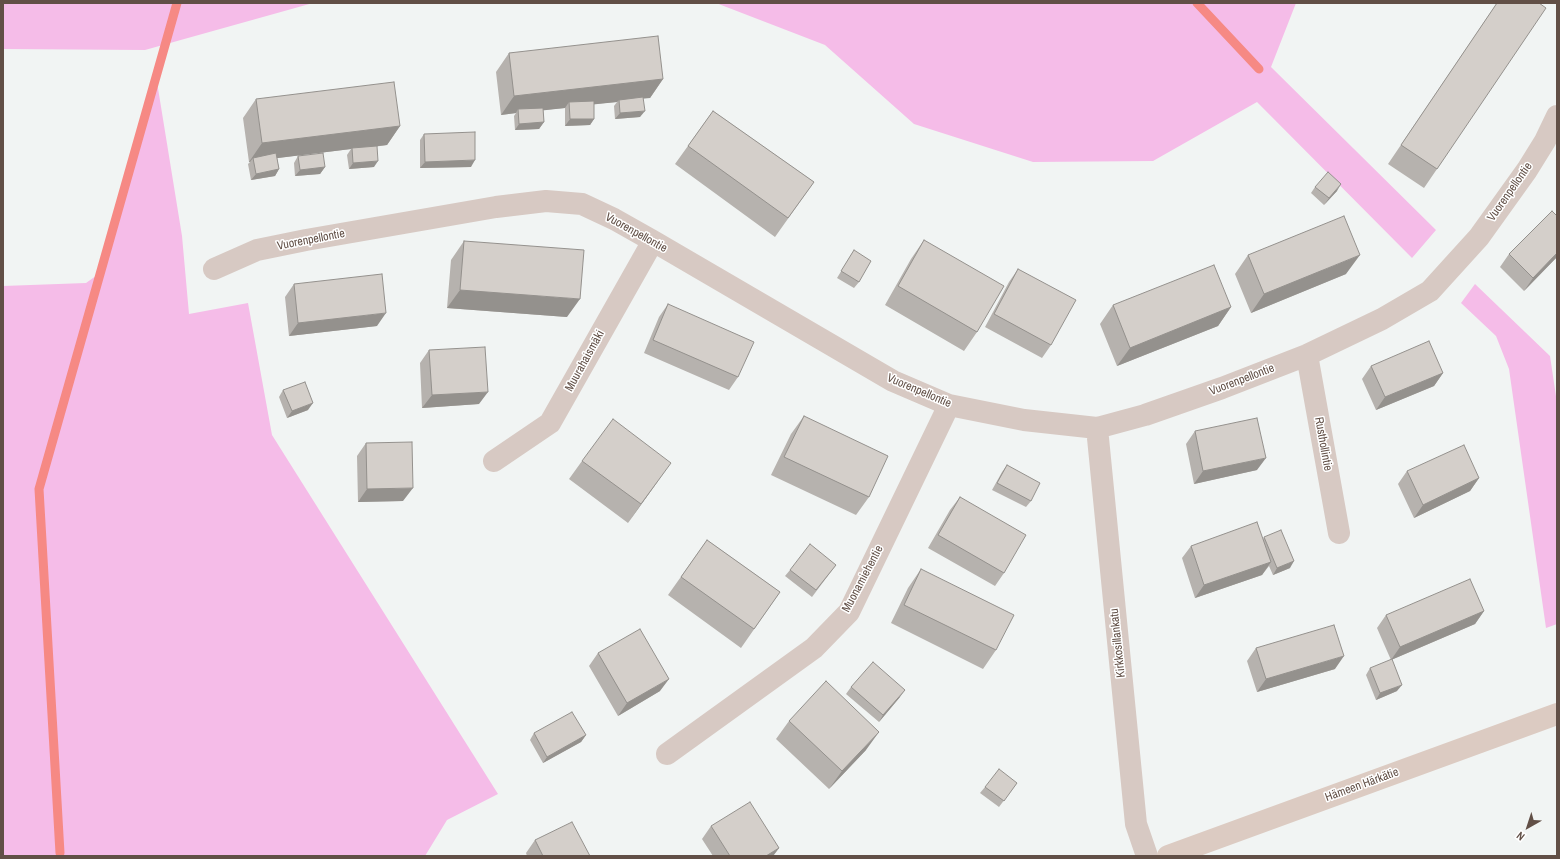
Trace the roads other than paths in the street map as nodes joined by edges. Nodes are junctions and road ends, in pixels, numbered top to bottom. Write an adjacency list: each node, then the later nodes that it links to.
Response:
1 (1557, 116): 2 (street, Vuorenpellontie)
2 (1551, 145): 5 (street, Vuorenpellontie)
3 (652, 241): 4 (street, Vuorenpellontie); 6 (street, Vuorenpellontie); 8 (street, Muurahaismäki)
4 (214, 269)
5 (1307, 355): 7 (street, Vuorenpellontie); 9 (street, Rusthollintie)
6 (949, 405): 7 (street, Vuorenpellontie); 11 (street, Muonamiehentie)
7 (1097, 428): 12 (street, Kirkkosillankatu)
8 (494, 461)
9 (1339, 533)
10 (1557, 714): 13 (main road, Hämeen Härkätie)
11 (667, 754)
12 (1147, 856)
13 (1168, 856)

